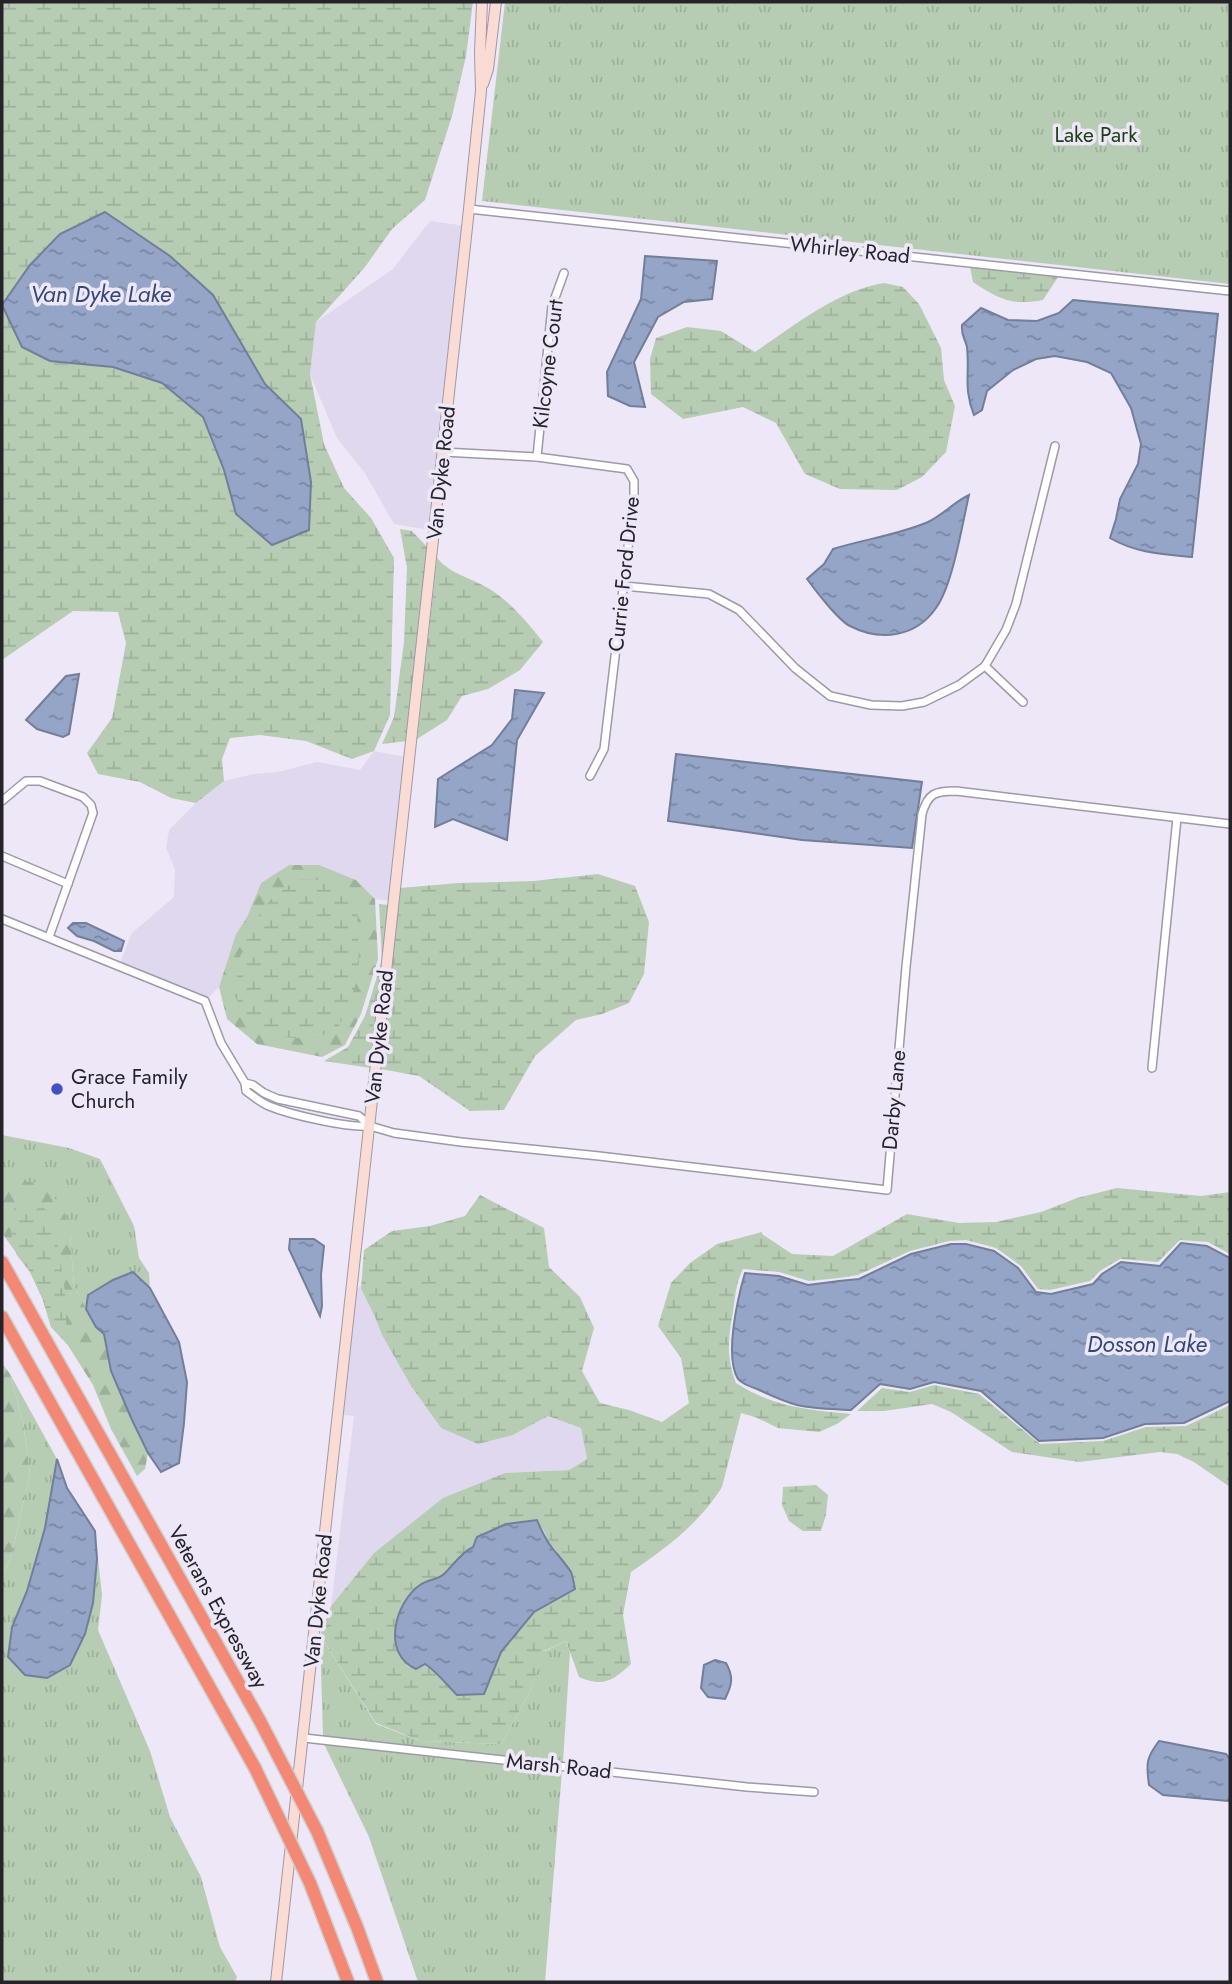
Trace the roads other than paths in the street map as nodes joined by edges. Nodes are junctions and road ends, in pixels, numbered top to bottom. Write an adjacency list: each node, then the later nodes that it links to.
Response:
1 (482, 2): 3 (main road, Van Dyke Road)
2 (496, 2): 3 (main road, Van Dyke Road)
3 (481, 92): 4 (main road, Van Dyke Road)
4 (469, 209): 6 (street, Whirley Road); 8 (main road, Van Dyke Road)
5 (564, 273): 9 (street, Kilcoyne Court)
6 (1230, 291)
7 (1055, 446): 11 (street)
8 (443, 452): 9 (street, Currie Ford Drive); 22 (main road, Van Dyke Road)
9 (537, 457): 10 (street, Currie Ford Drive)
10 (624, 586): 11 (street); 13 (street, Currie Ford Drive)
11 (985, 666): 12 (street)
12 (1023, 702)
13 (590, 776)
14 (2, 801): 18 (street)
15 (1177, 818): 16 (street, Darby Lane); 21 (street); 22 (street, Darby Lane)
16 (1230, 824)
17 (2, 856): 18 (street)
18 (68, 884): 20 (street)
19 (2, 919): 20 (street)
20 (49, 937): 22 (street)
21 (1152, 1068)
22 (370, 1126): 25 (main road, Van Dyke Road)
23 (2, 1262): 29 (highway, Veterans Expressway, bridge)
24 (2, 1317): 28 (highway, bridge)
25 (304, 1738): 26 (street, Marsh Road); 27 (main road, Van Dyke Road)
26 (814, 1792)
27 (276, 1982)
28 (348, 1982)
29 (377, 1982)

